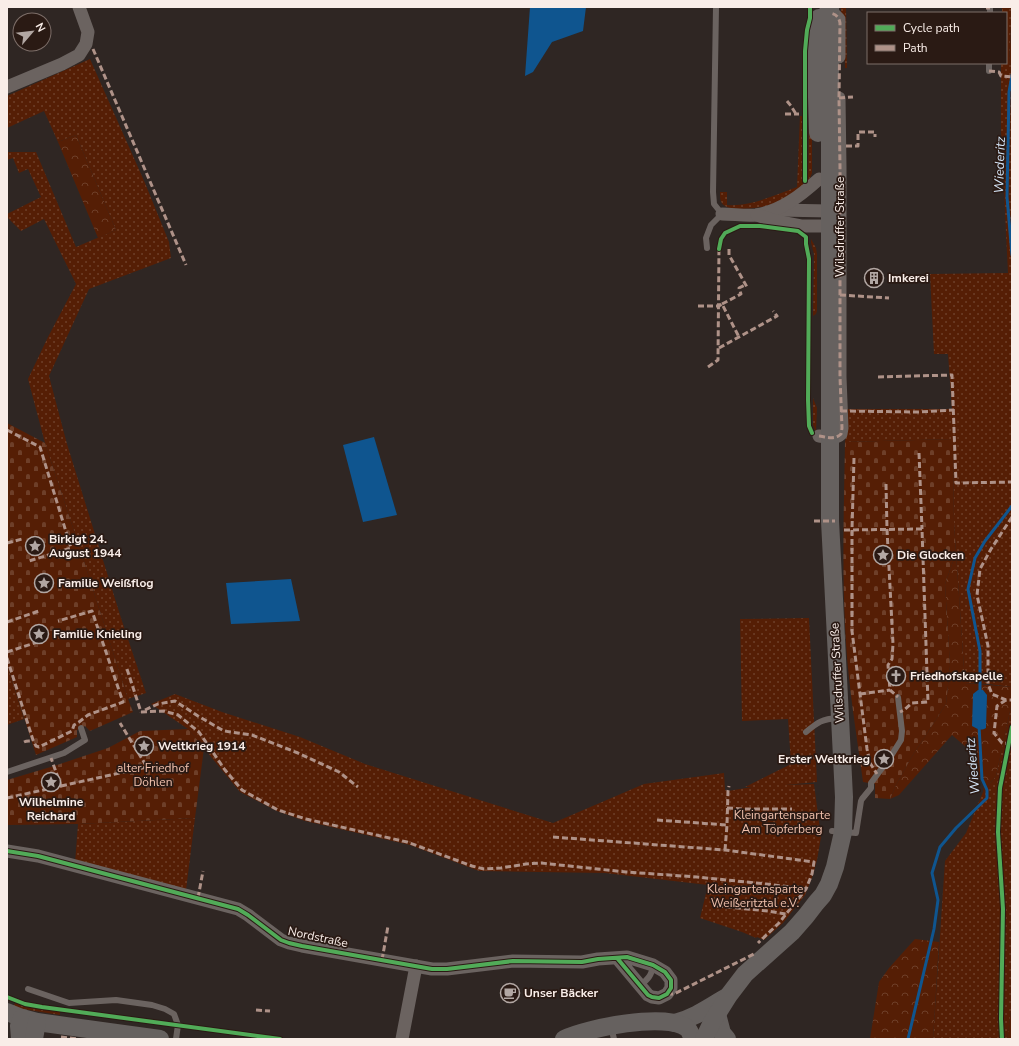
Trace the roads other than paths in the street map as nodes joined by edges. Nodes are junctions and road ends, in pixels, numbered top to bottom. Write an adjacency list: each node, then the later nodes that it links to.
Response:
1 (80, 7): 6 (street)
2 (716, 7): 9 (lane)
3 (825, 10): 7 (main road, Wilsdruffer Straße); 11 (main road, Wilsdruffer Straße); 13 (street, Wilsdruffer Straße)
4 (989, 64): 5 (lane)
5 (989, 71)
6 (7, 87)
7 (819, 179): 8 (street); 11 (main road, Wilsdruffer Straße)
8 (775, 210): 10 (street); 11 (street)
9 (722, 214): 10 (street); 12 (lane)
10 (755, 215): 11 (street)
11 (825, 218): 13 (main road, Wilsdruffer Straße)
12 (707, 248)
13 (825, 437): 15 (main road, Wilsdruffer Straße)
14 (898, 697): 19 (lane)
15 (834, 718): 17 (lane); 19 (main road, Wilsdruffer Straße)
16 (81, 728): 18 (lane)
17 (806, 732)
18 (7, 772)
19 (838, 832): 26 (main road, Wilsdruffer Straße)
20 (7, 851): 23 (street, Nordstraße)
21 (617, 958): 22 (street, Nordstraße); 23 (street, Nordstraße); 24 (street, Nordstraße)
22 (654, 962): 24 (lane); 24 (street, Nordstraße)
23 (416, 966): 34 (street)
24 (640, 986)
25 (28, 989): 33 (lane)
26 (729, 995): 27 (main road, Wilsdruffer Straße); 29 (main road, Wilsdruffer Straße)
27 (717, 1014): 37 (main road, Wilsdruffer Straße); 38 (main road)
28 (25, 1022): 31 (main road); 32 (main road)
29 (675, 1024): 30 (main road, Wilsdruffer Straße); 36 (main road)
30 (612, 1032): 35 (main road, Wilsdruffer Straße)
31 (20, 1039)
32 (160, 1039)
33 (176, 1039)
34 (402, 1039)
35 (564, 1039)
36 (693, 1039)
37 (704, 1039)
38 (727, 1039)

